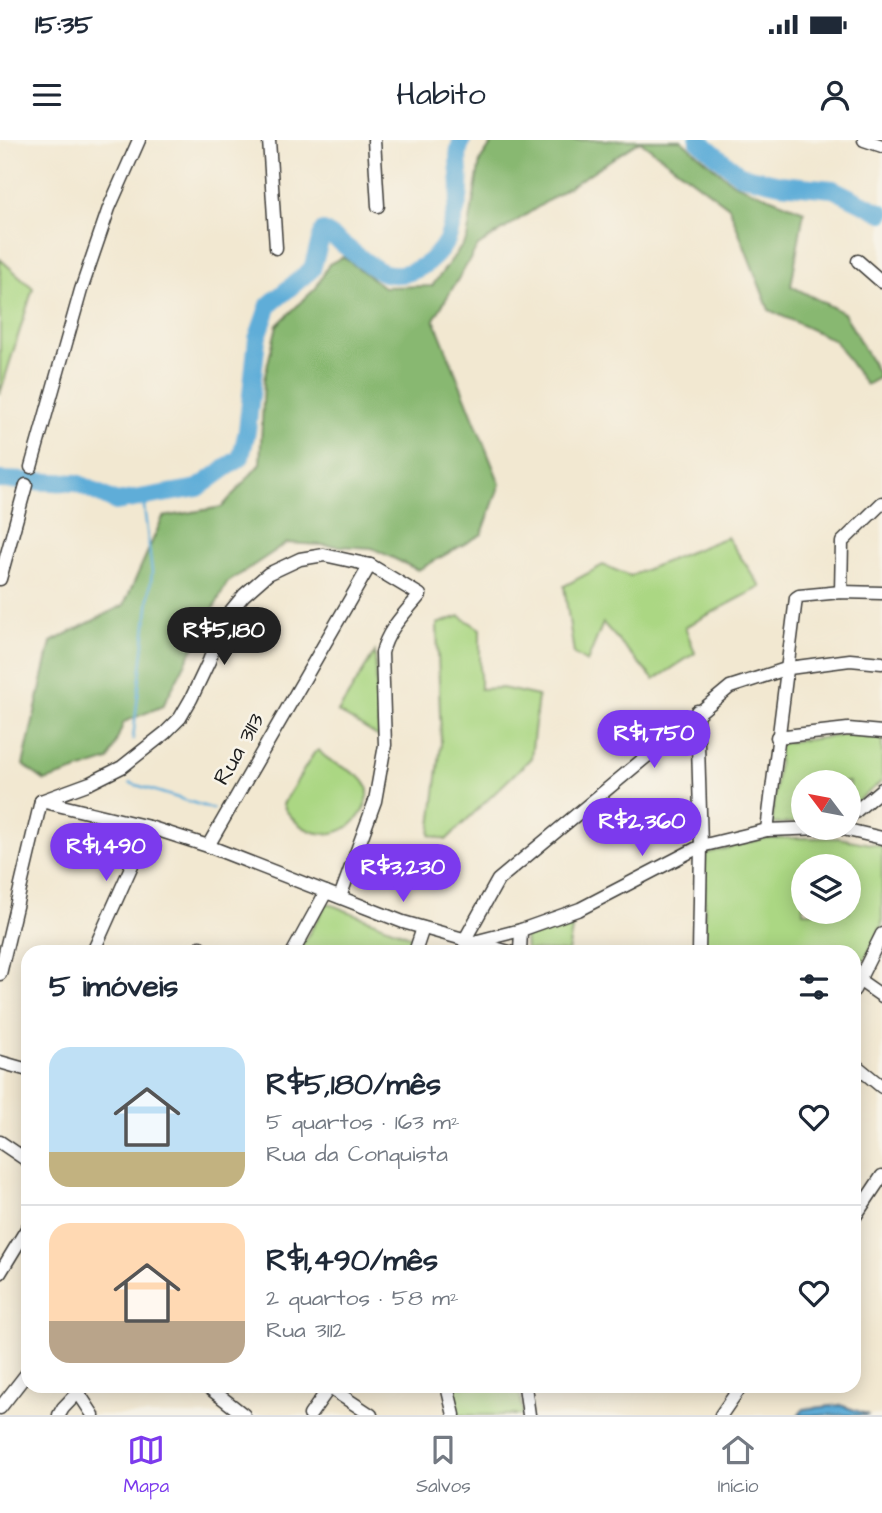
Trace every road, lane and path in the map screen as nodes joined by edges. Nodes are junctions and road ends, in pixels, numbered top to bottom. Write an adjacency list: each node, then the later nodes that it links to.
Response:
1 (139, 140): 10 (street)
2 (269, 140): 7 (street)
3 (374, 140): 6 (street)
4 (864, 140): 5 (street)
5 (880, 143)
6 (378, 206)
7 (276, 248)
8 (858, 261): 9 (street)
9 (882, 282)
10 (31, 467)
11 (26, 485): 14 (street)
12 (882, 503): 15 (street)
13 (370, 565): 23 (street); 30 (street, Rua 3113); 33 (street)
14 (0, 579)
15 (841, 592): 16 (street); 18 (street)
16 (882, 593)
17 (882, 663): 18 (street)
18 (789, 668): 19 (street); 21 (street)
19 (697, 711): 31 (street); 37 (street)
20 (882, 732): 21 (street)
21 (777, 737): 27 (street)
22 (882, 789): 24 (street)
23 (41, 801): 25 (street); 44 (street)
24 (861, 807)
25 (149, 827): 30 (street); 38 (street)
26 (791, 829): 27 (street)
27 (767, 830): 31 (street)
28 (861, 833): 29 (street)
29 (882, 838)
30 (208, 846): 32 (street)
31 (701, 846): 35 (street); 43 (street)
32 (326, 892): 33 (street); 39 (street)
33 (340, 897): 34 (street)
34 (423, 928): 37 (street); 40 (street)
35 (521, 930): 37 (street); 42 (street)
36 (882, 934): 45 (street)
37 (468, 942): 41 (street)
38 (96, 945)
39 (297, 945)
40 (417, 945)
41 (480, 945)
42 (520, 945)
43 (699, 945)
44 (0, 974)
45 (861, 975)
46 (861, 987): 47 (street)
47 (882, 996)
48 (0, 1062): 49 (street)
49 (21, 1068)
50 (861, 1070): 51 (street)
51 (882, 1087)
52 (0, 1142): 53 (street)
53 (21, 1156)
54 (882, 1176): 55 (street)
55 (861, 1208)
56 (21, 1238): 57 (street)
57 (0, 1273)
58 (21, 1381): 67 (street)
59 (75, 1393): 68 (street)
60 (82, 1393): 69 (street)
61 (216, 1393): 70 (street)
62 (324, 1393): 71 (street)
63 (337, 1393): 72 (street)
64 (449, 1393): 73 (street)
65 (525, 1393): 74 (street)
66 (736, 1393): 75 (street)
67 (0, 1408)
68 (59, 1415)
69 (93, 1415)
70 (244, 1415)
71 (310, 1415)
72 (371, 1415)
73 (454, 1415)
74 (529, 1415)
75 (721, 1415)

